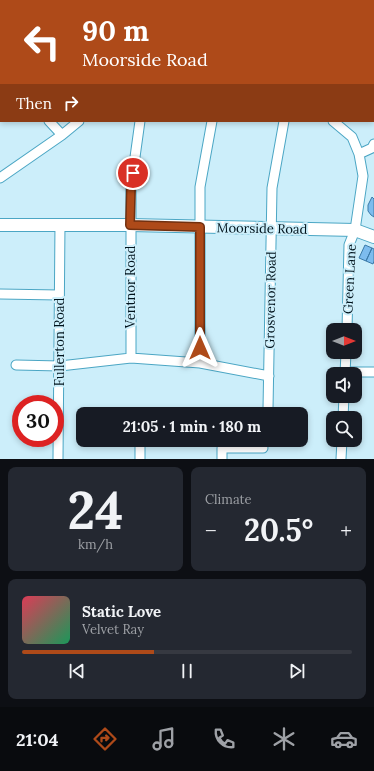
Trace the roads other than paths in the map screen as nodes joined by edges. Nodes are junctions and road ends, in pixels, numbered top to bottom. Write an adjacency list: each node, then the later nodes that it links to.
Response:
1 (50, 122): 7 (street)
2 (78, 122): 7 (street)
3 (140, 122): 13 (street, Ventnor Road)
4 (212, 122): 14 (street)
5 (284, 122): 15 (street, Grosvenor Road)
6 (334, 122): 9 (street, Green Lane)
7 (62, 135): 10 (street)
8 (374, 144): 9 (street)
9 (359, 154): 16 (street, Green Lane)
10 (0, 178)
11 (60, 224): 12 (main road, Moorside Road); 13 (main road, Moorside Road); 19 (street, Fullerton Road)
12 (0, 225)
13 (130, 225): 14 (main road, Moorside Road); 21 (street, Ventnor Road)
14 (200, 227): 15 (main road, Moorside Road); 22 (street)
15 (271, 229): 16 (main road, Moorside Road); 27 (street, Grosvenor Road)
16 (355, 230): 17 (main road, Moorside Road); 20 (street, Green Lane)
17 (374, 237)
18 (0, 294): 19 (street)
19 (59, 295): 24 (street, Fullerton Road)
20 (347, 323)
21 (131, 358): 22 (street); 24 (street)
22 (200, 363): 27 (street)
23 (16, 365): 24 (street)
24 (60, 366): 32 (street, Fullerton Road)
25 (362, 372): 26 (street)
26 (374, 372)
27 (269, 376): 28 (street, Grosvenor Road)
28 (268, 407)
29 (140, 447): 33 (street)
30 (342, 447): 35 (street)
31 (263, 448): 34 (street)
32 (58, 459)
33 (140, 459)
34 (222, 459)
35 (341, 459)

